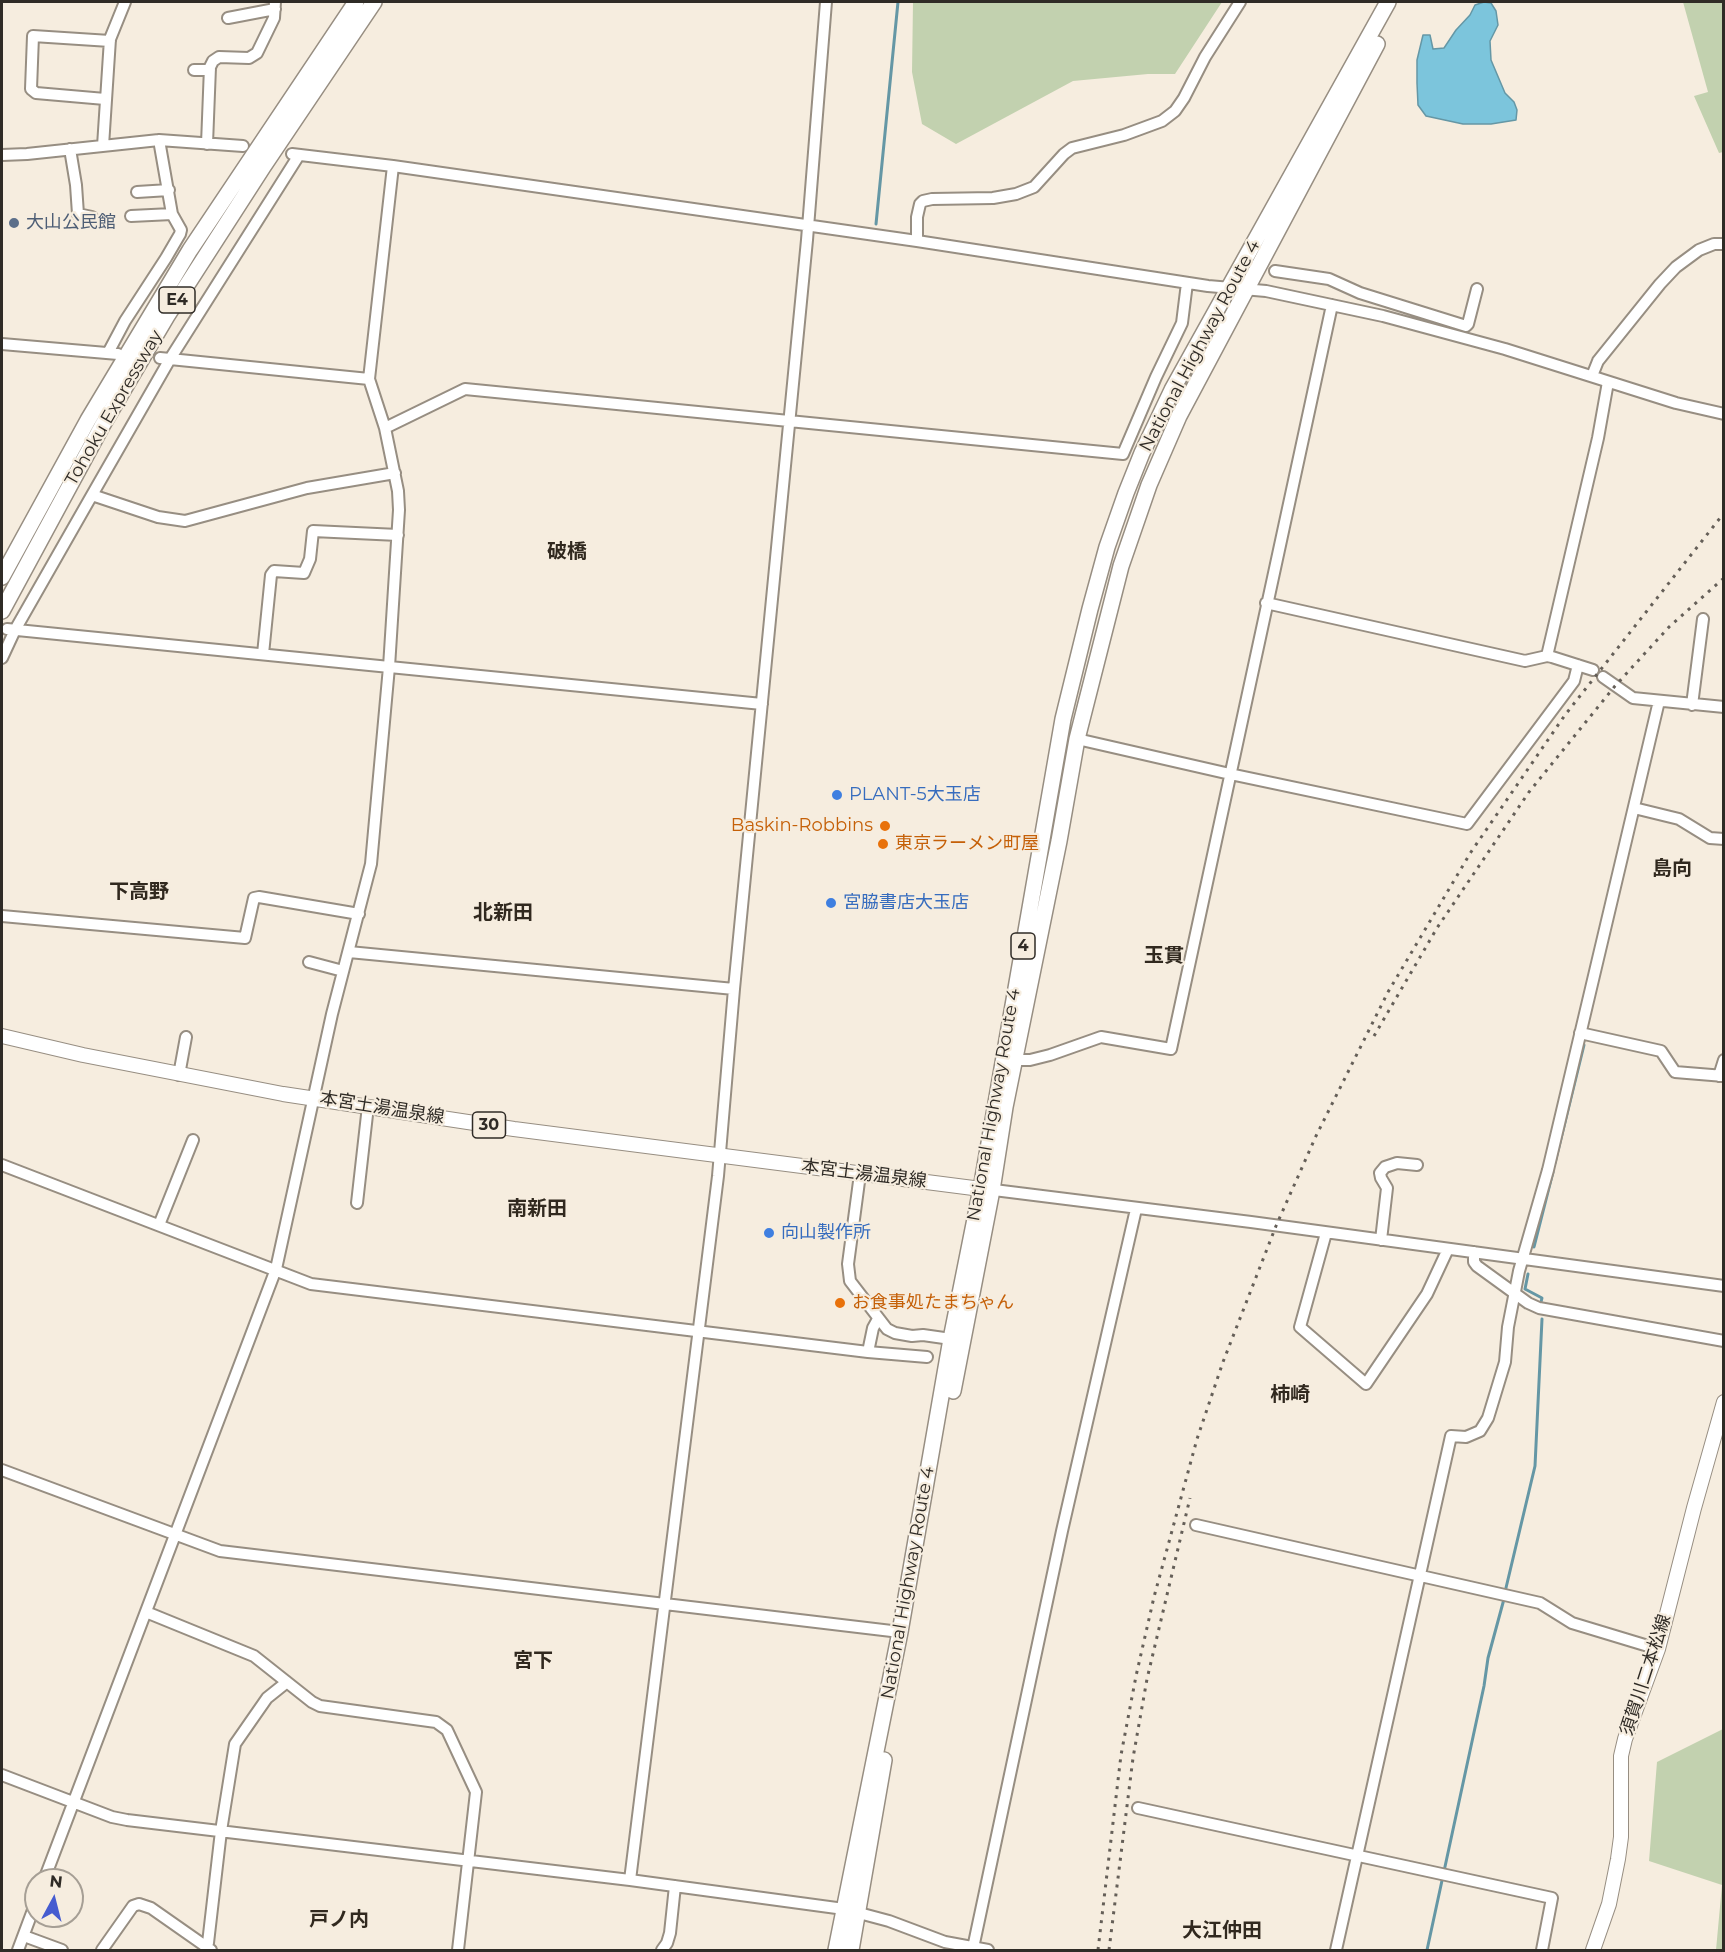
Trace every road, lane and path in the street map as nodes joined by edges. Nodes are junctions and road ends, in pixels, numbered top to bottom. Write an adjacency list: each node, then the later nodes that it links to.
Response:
1 (125, 2): 10 (street)
2 (356, 2): 47 (highway, Tohoku Expressway / E4)
3 (374, 2): 49 (highway, Tohoku Expressway / E4)
4 (826, 2): 26 (street)
5 (1240, 2): 27 (street)
6 (1388, 2): 31 (highway, National Highway Route 4 / 4)
7 (1400, 2): 33 (highway, National Highway Route 4 / 4)
8 (275, 5): 9 (street); 12 (street)
9 (228, 18)
10 (110, 41): 13 (street); 13 (street)
11 (194, 70): 12 (street)
12 (210, 70): 15 (street)
13 (105, 99): 16 (street)
14 (159, 140): 15 (street); 16 (street); 21 (street)
15 (207, 144): 17 (street)
16 (103, 146): 18 (street)
17 (243, 146)
18 (70, 149): 19 (street); 25 (street)
19 (2, 154)
20 (393, 166): 26 (street); 37 (street); 39 (street)
21 (169, 190): 22 (street); 23 (street)
22 (136, 192)
23 (172, 214): 24 (street); 36 (street)
24 (131, 216)
25 (92, 217)
26 (807, 226): 27 (street); 42 (street)
27 (917, 241): 30 (street)
28 (1724, 244): 38 (street)
29 (1275, 271): 32 (street)
30 (1187, 283): 31 (street); 42 (street)
31 (1230, 287): 33 (street); 87 (highway, National Highway Route 4 / 4)
32 (1348, 288): 34 (street); 35 (street)
33 (1247, 289): 35 (street); 63 (highway, National Highway Route 4 / 4)
34 (1478, 289)
35 (1337, 306): 38 (street); 48 (street)
36 (2, 344)
37 (165, 358): 39 (street); 45 (street)
38 (1592, 376): 40 (street)
39 (369, 379): 43 (street)
40 (1608, 382): 41 (street); 53 (street)
41 (1724, 414)
42 (790, 422): 43 (street); 60 (street)
43 (385, 428): 44 (street)
44 (395, 473): 45 (street); 46 (street)
45 (92, 495): 51 (street)
46 (398, 535): 52 (street); 56 (street)
47 (2, 577)
48 (1266, 603): 53 (street); 64 (street)
49 (2, 611)
50 (1704, 619): 61 (street)
51 (11, 629): 52 (street); 54 (street)
52 (263, 654): 56 (street)
53 (1547, 656): 55 (street)
54 (2, 658)
55 (1578, 665): 57 (street); 64 (street)
56 (389, 667): 60 (street); 67 (street)
57 (1593, 670)
58 (1603, 677): 59 (street)
59 (1659, 701): 61 (street); 65 (street)
60 (762, 704): 72 (street)
61 (1692, 705): 62 (street)
62 (1724, 707)
63 (1077, 739): 64 (street); 76 (highway, National Highway Route 4 / 4)
64 (1230, 774): 76 (street)
65 (1634, 808): 66 (street); 73 (street)
66 (1724, 839)
67 (358, 914): 68 (street); 69 (street)
68 (2, 916)
69 (349, 952): 71 (street); 72 (street)
70 (309, 962): 71 (street)
71 (343, 971): 80 (street)
72 (734, 989): 83 (street)
73 (1580, 1033): 79 (street); 95 (street)
74 (2, 1036): 78 (main road, 本宮土湯温泉線 / 30)
75 (186, 1037): 78 (street)
76 (1014, 1060): 87 (highway, National Highway Route 4 / 4)
77 (1724, 1060): 79 (street)
78 (179, 1075): 80 (main road, 本宮土湯温泉線 / 30)
79 (1721, 1076)
80 (315, 1097): 81 (main road, 本宮土湯温泉線 / 30); 96 (street)
81 (368, 1106): 83 (main road, 本宮土湯温泉線 / 30); 88 (street)
82 (193, 1140): 90 (street)
83 (719, 1156): 86 (main road, 本宮土湯温泉線 / 30); 100 (street)
84 (2, 1165): 90 (street)
85 (1417, 1165): 92 (street)
86 (860, 1173): 87 (main road, 本宮土湯温泉線 / 30); 99 (street)
87 (987, 1190): 89 (street); 101 (highway, National Highway Route 4 / 4); 124 (highway, National Highway Route 4 / 4)
88 (357, 1203)
89 (1136, 1209): 91 (street); 127 (street)
90 (159, 1225): 96 (street)
91 (1326, 1233): 92 (street); 93 (street)
92 (1381, 1240): 93 (street)
93 (1448, 1249): 94 (street)
94 (1474, 1252): 95 (street); 98 (street)
95 (1523, 1258): 97 (street); 98 (street)
96 (276, 1269): 100 (street); 108 (street)
97 (1724, 1286)
98 (1514, 1293): 102 (street); 109 (street)
99 (878, 1319): 101 (street); 103 (street)
100 (699, 1331): 103 (street); 110 (street)
101 (951, 1339): 112 (highway, National Highway Route 4 / 4)
102 (1724, 1341)
103 (868, 1352): 104 (street)
104 (927, 1357)
105 (1724, 1402): 113 (main road, 須賀川二本松線)
106 (2, 1470): 108 (street)
107 (1196, 1525): 109 (street)
108 (174, 1535): 110 (street); 111 (street)
109 (1419, 1576): 113 (street); 119 (street)
110 (663, 1604): 112 (street); 122 (street)
111 (146, 1612): 114 (street); 116 (street)
112 (900, 1632): 124 (highway, National Highway Route 4 / 4)
113 (1658, 1649): 139 (main road, 須賀川二本松線)
114 (287, 1682): 118 (street); 120 (street)
115 (2, 1775): 116 (street)
116 (73, 1802): 118 (street); 121 (street)
117 (1138, 1808): 119 (street)
118 (222, 1831): 120 (street); 128 (street)
119 (1357, 1855): 137 (street); 138 (street)
120 (469, 1860): 122 (street); 132 (street)
121 (48, 1868)
122 (630, 1880): 123 (street)
123 (675, 1886): 124 (street); 133 (street)
124 (851, 1910): 127 (street); 134 (highway, National Highway Route 4 / 4); 135 (highway, National Highway Route 4 / 4)
125 (27, 1928): 126 (street)
126 (24, 1936): 129 (street); 130 (street)
127 (973, 1948): 136 (street)
128 (208, 1949): 131 (street)
129 (18, 1950)
130 (62, 1950)
131 (102, 1950)
132 (458, 1950)
133 (662, 1950)
134 (836, 1950)
135 (850, 1950)
136 (988, 1950)
137 (1336, 1950)
138 (1542, 1950)
139 (1593, 1950)

